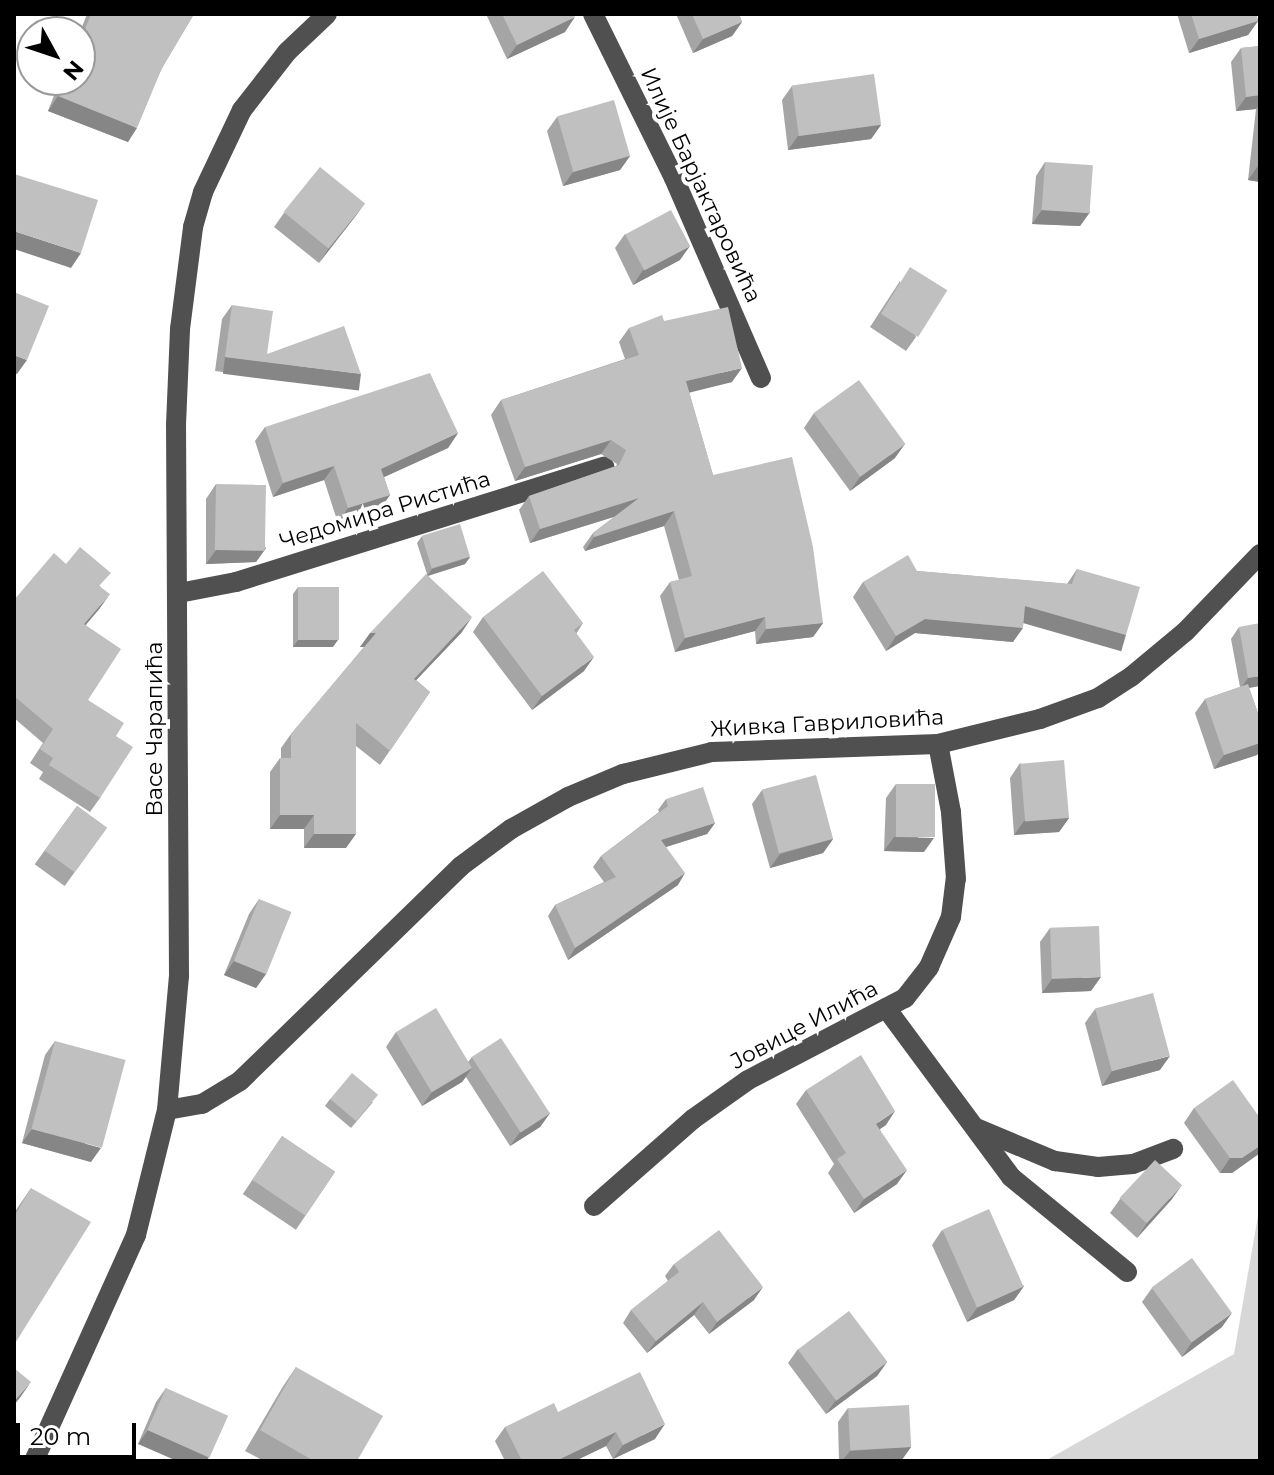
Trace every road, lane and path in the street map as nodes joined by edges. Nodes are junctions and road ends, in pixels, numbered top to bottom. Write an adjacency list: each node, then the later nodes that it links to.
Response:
1 (327, 14): 6 (street, Васе Чарапића)
2 (593, 14): 3 (street, Илије Барјактаровића)
3 (761, 378)
4 (604, 467): 6 (street, Чедомира Ристића)
5 (1260, 554): 7 (street, Живка Гавриловића)
6 (179, 593): 9 (street, Васе Чарапића)
7 (938, 744): 8 (street, Јовице Илића); 9 (street, Живка Гавриловића)
8 (886, 1008): 10 (street); 12 (street, Јовице Илића)
9 (167, 1110): 14 (street, Васе Чарапића)
10 (969, 1124): 11 (street); 13 (street)
11 (1173, 1149)
12 (594, 1206)
13 (1127, 1272)
14 (34, 1461)

